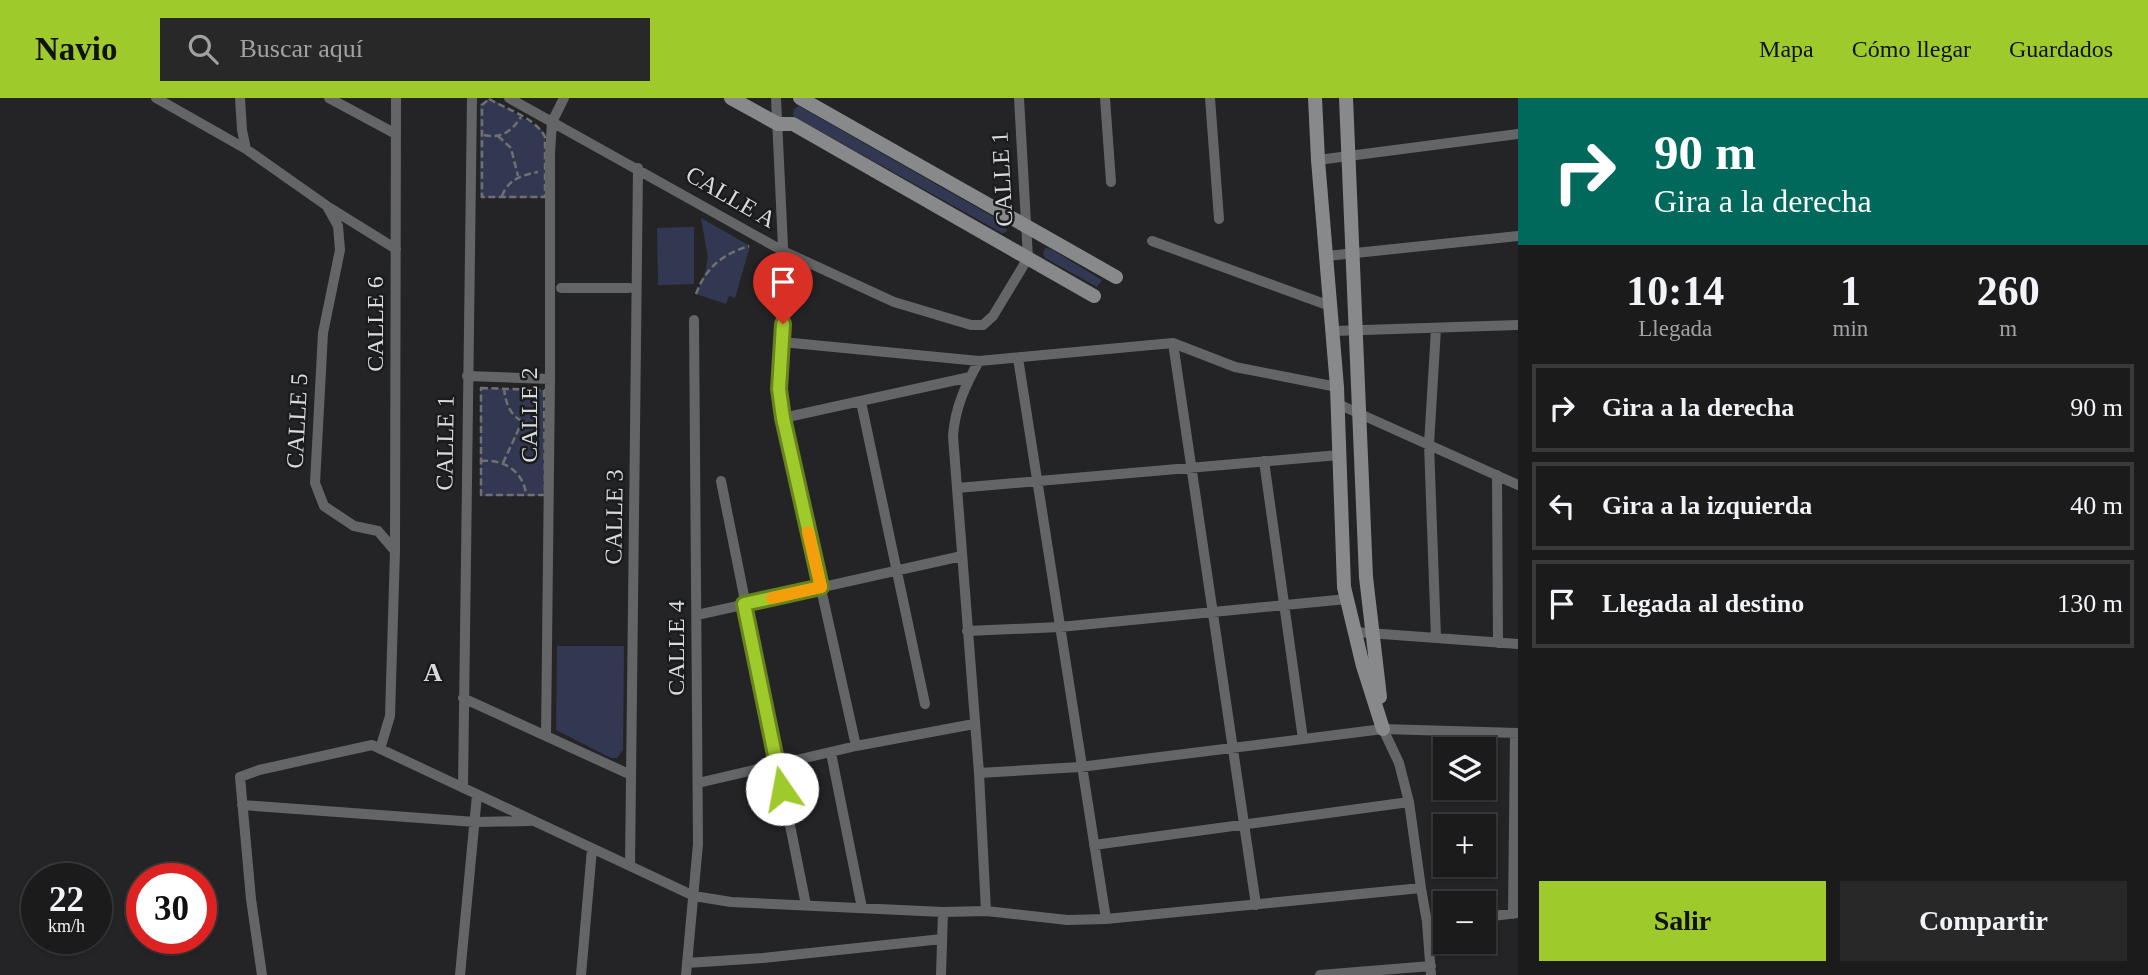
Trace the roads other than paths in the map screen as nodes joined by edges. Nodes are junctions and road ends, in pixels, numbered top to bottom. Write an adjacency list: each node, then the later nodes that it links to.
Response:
1 (156, 98): 21 (street)
2 (240, 98): 21 (street)
3 (328, 98): 19 (street)
4 (396, 98): 19 (street, CALLE 6)
5 (472, 98): 52 (street, CALLE 1)
6 (509, 98): 17 (street, CALLE A)
7 (564, 98): 17 (street, CALLE 2)
8 (731, 98): 18 (street)
9 (776, 98): 18 (street)
10 (800, 98): 28 (street)
11 (1006, 98): 16 (street)
12 (1105, 98): 25 (street)
13 (1210, 98): 27 (street)
14 (1315, 98): 23 (street)
15 (1346, 98): 22 (street)
16 (1019, 102): 28 (street, CALLE 1)
17 (552, 122): 24 (street, CALLE A); 54 (street, CALLE 2)
18 (778, 124): 32 (street); 35 (street)
19 (396, 134): 31 (street, CALLE 6)
20 (1518, 134): 22 (street)
21 (246, 149): 26 (street)
22 (1349, 156): 23 (street); 33 (street)
23 (1318, 160): 34 (street)
24 (638, 168): 32 (street, CALLE A); 99 (street, CALLE 3)
25 (1111, 182)
26 (327, 206): 31 (street); 69 (street, CALLE 5)
27 (1219, 219)
28 (1025, 226): 35 (street, CALLE 1); 36 (street)
29 (1518, 236): 33 (street)
30 (1152, 241): 42 (street)
31 (396, 248): 69 (street, CALLE 6)
32 (783, 251): 35 (street, CALLE A); 39 (street)
33 (1353, 253): 34 (street); 46 (street)
34 (1327, 256): 42 (street)
35 (1028, 258): 40 (street)
36 (1116, 277)
37 (561, 288): 38 (street)
38 (629, 288)
39 (785, 289)
40 (1094, 296)
41 (784, 305): 48 (street)
42 (1331, 306): 47 (street)
43 (694, 320): 77 (street, CALLE 4)
44 (1518, 325): 45 (street)
45 (1436, 329): 46 (street); 60 (street)
46 (1357, 330): 47 (street); 58 (street)
47 (1333, 331): 55 (street)
48 (782, 342): 51 (street); 59 (street)
49 (1173, 343): 50 (street); 55 (street); 63 (street)
50 (1018, 358): 51 (street); 66 (street)
51 (979, 361): 53 (street)
52 (467, 376): 54 (street); 85 (street, CALLE 1)
53 (970, 377): 56 (street); 68 (street)
54 (550, 379): 90 (street, CALLE 2)
55 (1337, 387): 57 (street)
56 (861, 402): 59 (street); 71 (street)
57 (1338, 404): 58 (street); 61 (street)
58 (1361, 414): 60 (street); 81 (street)
59 (783, 418): 72 (street)
60 (1429, 444): 64 (street); 82 (street)
61 (1339, 455): 62 (street); 73 (street)
62 (1264, 461): 63 (street); 75 (street)
63 (1191, 467): 66 (street); 76 (street)
64 (1497, 475): 67 (street); 83 (street)
65 (721, 481): 74 (street)
66 (1038, 481): 68 (street); 78 (street)
67 (1518, 485)
68 (957, 488): 70 (street)
69 (395, 551): 94 (street)
70 (961, 556): 71 (street); 79 (street)
71 (897, 570): 72 (street); 86 (street)
72 (821, 587): 74 (street); 92 (street)
73 (1347, 599): 75 (street); 80 (street)
74 (744, 604): 77 (street); 96 (street)
75 (1284, 605): 76 (street); 91 (street)
76 (1213, 612): 78 (street); 93 (street)
77 (697, 614): 100 (street, CALLE 4)
78 (1060, 627): 79 (street); 97 (street)
79 (967, 631): 87 (street)
80 (1355, 632): 81 (street); 88 (street)
81 (1372, 633): 82 (street); 88 (street)
82 (1436, 638): 83 (street)
83 (1498, 643): 84 (street)
84 (1518, 644)
85 (463, 698): 90 (street); 101 (street, CALLE 1)
86 (925, 704)
87 (974, 724): 92 (street); 98 (street)
88 (1383, 729): 89 (street); 91 (street); 103 (street)
89 (1516, 733): 118 (street)
90 (545, 736): 99 (street)
91 (1303, 739): 93 (street)
92 (856, 746): 95 (street)
93 (1233, 748): 97 (street); 107 (street)
94 (380, 749): 101 (street); 104 (street)
95 (831, 753): 96 (street); 115 (street)
96 (778, 766): 100 (street); 113 (street)
97 (1082, 767): 98 (street); 108 (street)
98 (979, 773): 116 (street)
99 (631, 775): 110 (street, CALLE 3)
100 (698, 783): 112 (street, CALLE 4)
101 (463, 788): 102 (street)
102 (477, 795): 105 (street); 106 (street)
103 (1409, 802): 107 (street); 111 (street)
104 (242, 805): 106 (street); 126 (street)
105 (532, 821): 106 (street); 109 (street)
106 (475, 822): 127 (street)
107 (1244, 824): 108 (street); 114 (street)
108 (1094, 845): 120 (street)
109 (592, 849): 110 (street); 128 (street)
110 (630, 866): 112 (street)
111 (1421, 888): 114 (street); 122 (street)
112 (694, 896): 113 (street); 124 (street, CALLE 4)
113 (806, 905): 115 (street)
114 (1255, 905): 120 (street)
115 (862, 908): 117 (street)
116 (986, 911): 117 (street); 120 (street)
117 (943, 912): 123 (street)
118 (1515, 914): 119 (street)
119 (1496, 915)
120 (1106, 919)
121 (1433, 921): 122 (street)
122 (1427, 922): 125 (street)
123 (942, 939): 124 (street); 130 (street)
124 (687, 963): 129 (street, CALLE 4)
125 (1431, 970): 131 (street)
126 (262, 975)
127 (460, 975)
128 (581, 975)
129 (686, 975)
130 (942, 975)
131 (1320, 975)

